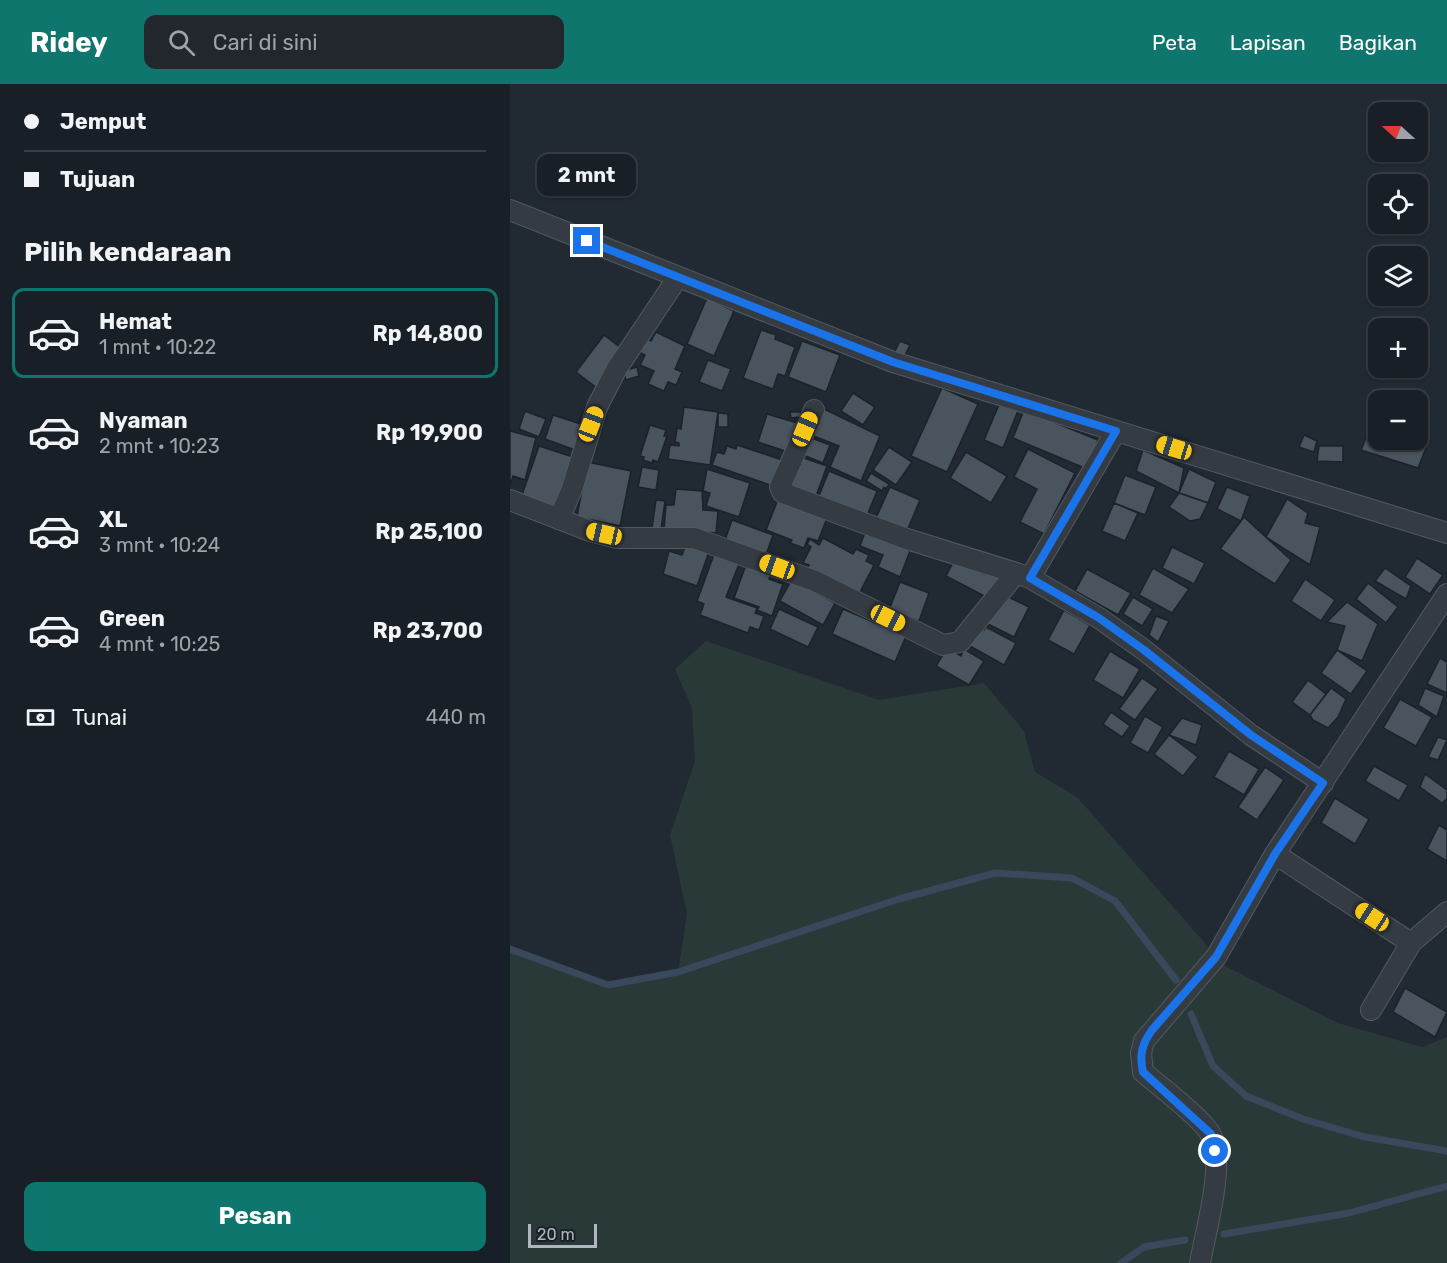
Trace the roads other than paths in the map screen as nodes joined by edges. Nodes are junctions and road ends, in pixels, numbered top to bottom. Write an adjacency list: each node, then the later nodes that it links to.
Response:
1 (510, 210): 2 (street)
2 (678, 277): 4 (street); 6 (street)
3 (814, 410): 8 (street)
4 (1116, 431): 7 (street); 8 (street)
5 (510, 500): 6 (street)
6 (559, 519): 8 (street)
7 (1447, 533)
8 (1023, 576): 10 (street)
9 (1447, 594): 10 (street)
10 (1323, 783): 11 (street)
11 (1275, 854): 13 (street); 15 (street)
12 (1447, 912): 13 (street)
13 (1411, 943): 14 (street)
14 (1371, 1010)
15 (1200, 1263)

